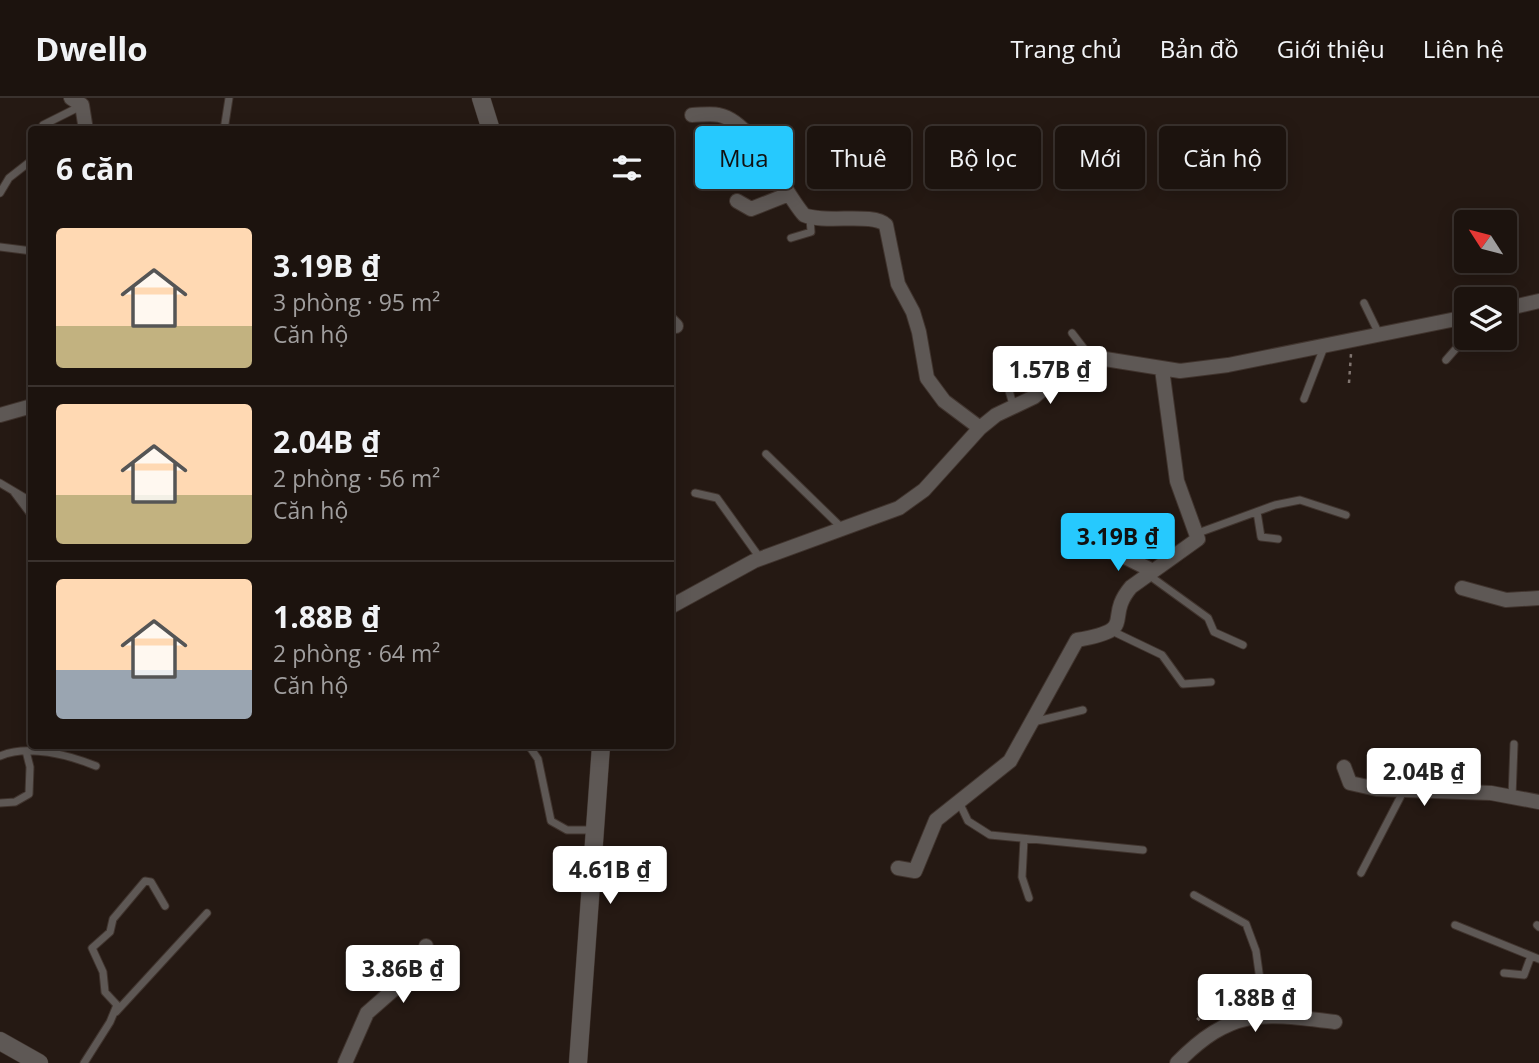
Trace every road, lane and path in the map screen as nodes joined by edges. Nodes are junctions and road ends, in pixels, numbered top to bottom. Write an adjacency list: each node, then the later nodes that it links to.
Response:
1 (229, 98): 7 (lane)
2 (481, 98): 8 (street)
3 (76, 102): 5 (lane); 6 (street)
4 (692, 115): 11 (street)
5 (42, 126)
6 (85, 126)
7 (226, 126)
8 (490, 126)
9 (28, 163): 10 (lane)
10 (0, 193)
11 (789, 194): 12 (street); 13 (street)
12 (737, 201)
13 (810, 218): 14 (lane); 35 (street)
14 (791, 239)
15 (0, 247): 16 (lane)
16 (28, 250)
17 (1539, 301): 19 (street)
18 (1364, 303): 22 (lane)
19 (1517, 306)
20 (1454, 319): 22 (street)
21 (1072, 333): 26 (lane)
22 (1379, 335): 23 (street)
23 (1352, 340): 24 (street); 30 (path)
24 (1324, 346): 29 (street); 31 (lane)
25 (1455, 350): 27 (lane)
26 (1093, 359): 29 (street); 33 (street)
27 (1446, 360)
28 (1001, 363): 33 (lane)
29 (1162, 369): 45 (street)
30 (1349, 383)
31 (1304, 398)
32 (28, 407): 34 (street)
33 (1014, 408): 35 (street)
34 (0, 415)
35 (980, 428): 44 (street)
36 (766, 454): 44 (lane)
37 (0, 483): 38 (lane)
38 (12, 489): 40 (lane); 41 (lane)
39 (695, 493): 48 (lane)
40 (28, 499)
41 (28, 511)
42 (1257, 512): 43 (lane); 45 (lane); 46 (lane)
43 (1346, 515)
44 (843, 529): 48 (street)
45 (1198, 533): 49 (street)
46 (1278, 539)
47 (1093, 548): 49 (street)
48 (760, 558): 52 (street)
49 (1152, 574): 53 (street); 54 (lane)
50 (1462, 588): 51 (street)
51 (1539, 598)
52 (674, 605)
53 (1112, 631): 55 (lane); 57 (street)
54 (1243, 645)
55 (1211, 682)
56 (1083, 710): 57 (lane)
57 (1032, 722): 68 (street)
58 (1514, 744): 67 (lane)
59 (36, 749): 62 (lane); 64 (lane)
60 (531, 749): 71 (lane)
61 (601, 749): 71 (street)
62 (26, 751): 63 (lane); 70 (lane)
63 (0, 756)
64 (96, 766)
65 (1344, 767): 66 (street)
66 (1404, 790): 67 (street); 75 (lane)
67 (1512, 797): 69 (street)
68 (959, 801): 72 (lane); 74 (street)
69 (1539, 802)
70 (0, 803)
71 (597, 830): 93 (street)
72 (1024, 839): 73 (lane); 77 (lane)
73 (1143, 850)
74 (898, 868)
75 (1361, 873)
76 (1194, 895): 87 (lane)
77 (1029, 898)
78 (165, 906): 86 (lane)
79 (207, 912): 86 (lane)
80 (1455, 925): 82 (lane)
81 (426, 946): 85 (street)
82 (1535, 957): 84 (lane)
83 (373, 973): 85 (lane)
84 (1504, 973)
85 (390, 993): 92 (street)
86 (113, 1015): 91 (lane)
87 (1265, 1016): 88 (street); 94 (street)
88 (1335, 1022)
89 (0, 1041): 90 (street)
90 (39, 1063)
91 (83, 1063)
92 (345, 1063)
93 (578, 1063)
94 (1177, 1063)

